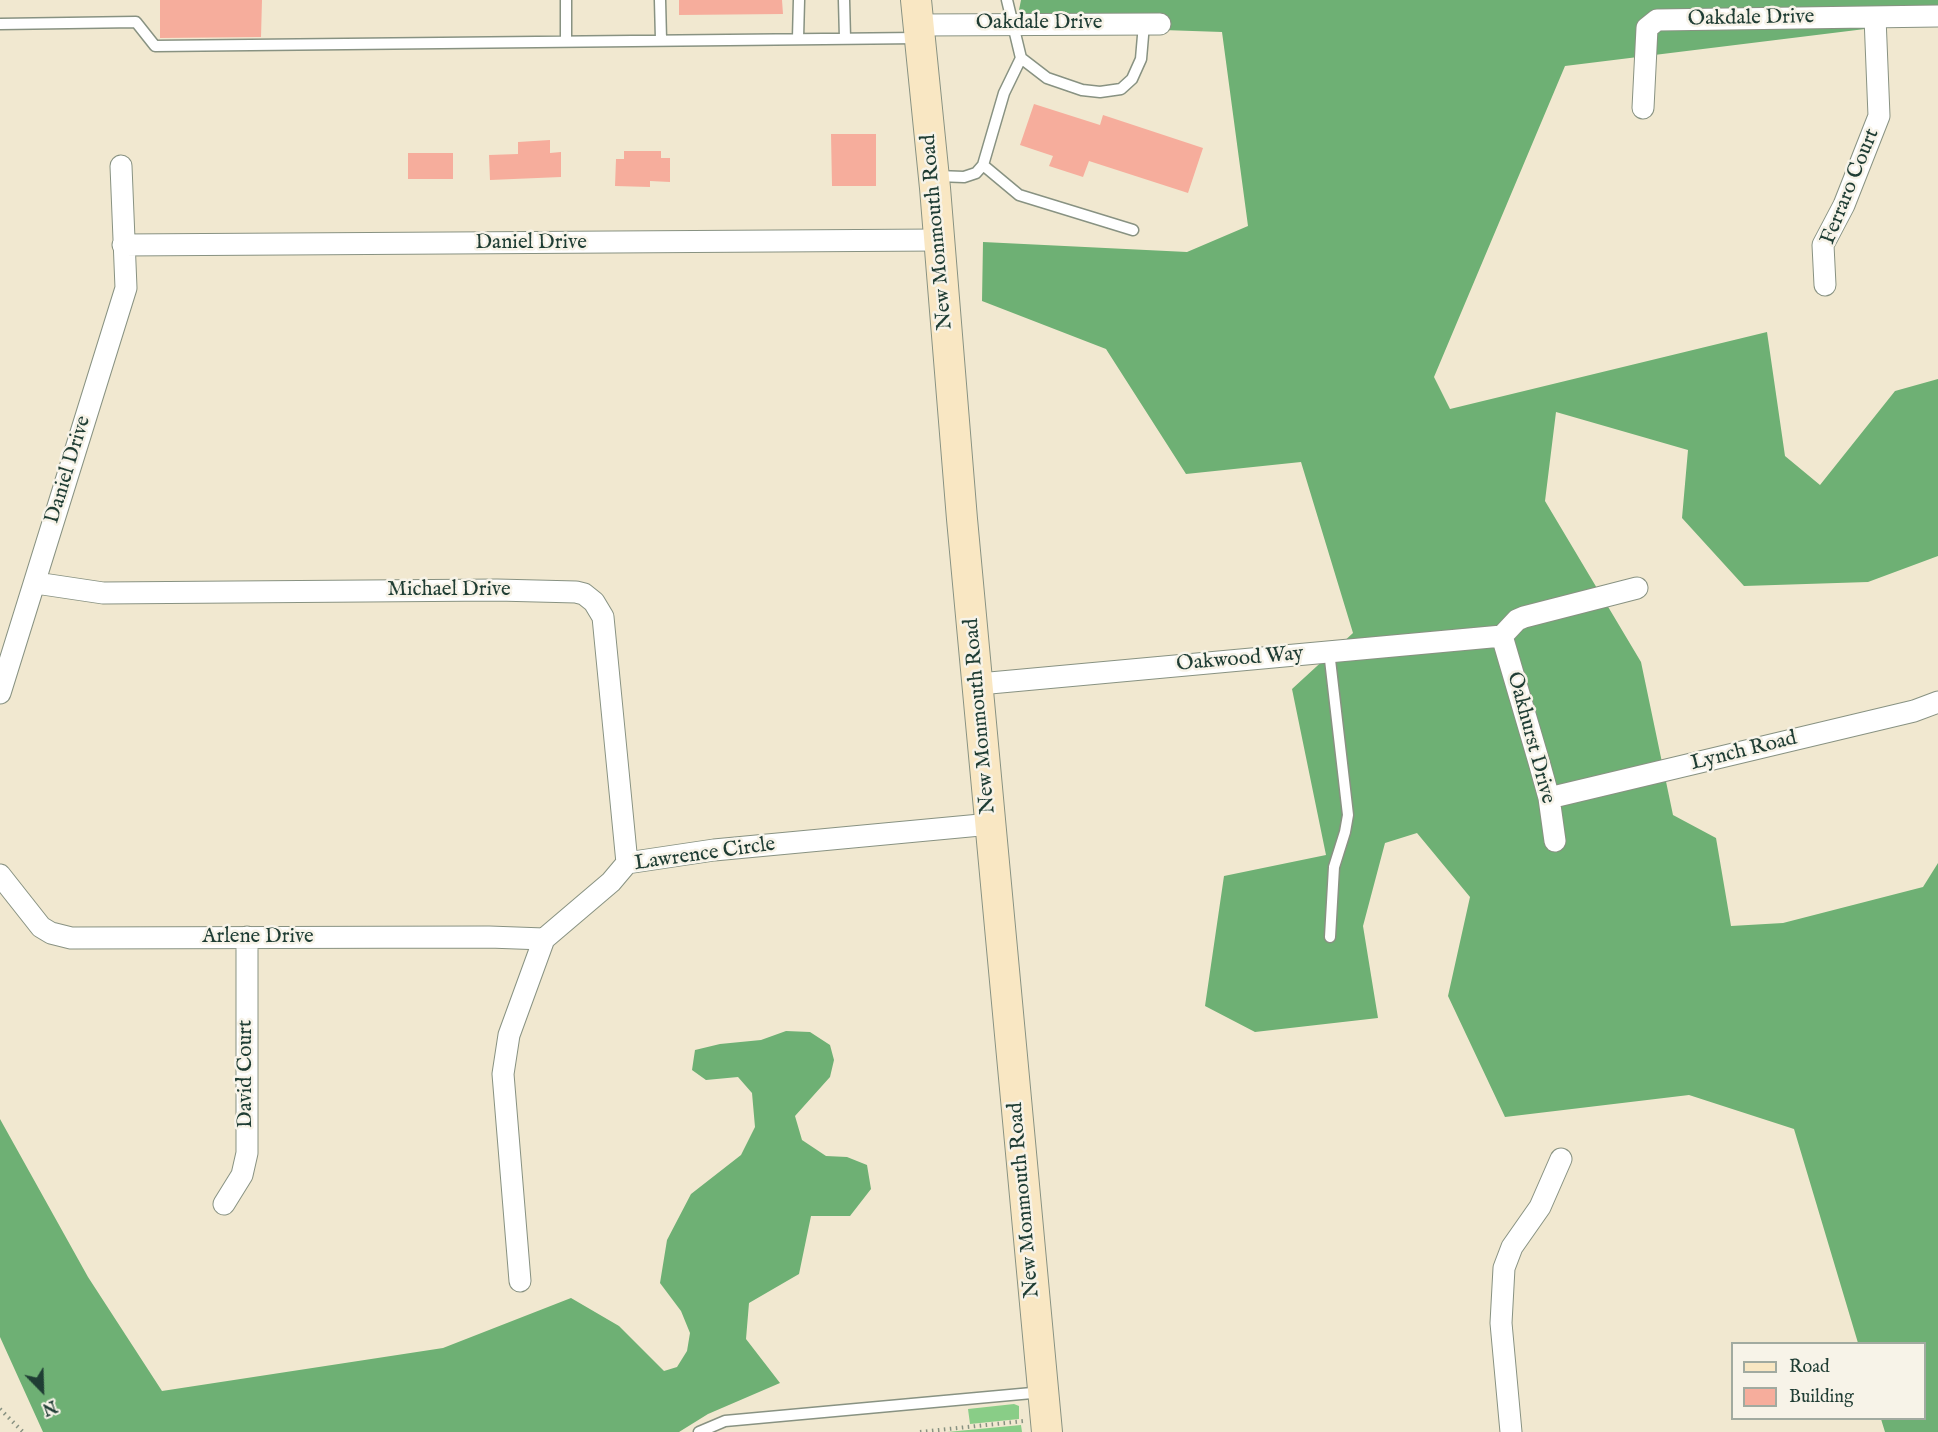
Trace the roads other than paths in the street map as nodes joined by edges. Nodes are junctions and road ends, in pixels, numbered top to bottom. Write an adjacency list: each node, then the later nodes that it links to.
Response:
1 (566, 0): 15 (lane)
2 (660, 0): 14 (lane)
3 (799, 0): 12 (lane)
4 (844, 0): 13 (lane)
5 (1007, 0): 10 (lane)
6 (1938, 16): 7 (street, Oakdale Drive)
7 (1875, 17): 17 (street, Oakdale Drive); 24 (street, Ferraro Court)
8 (918, 21): 10 (street, Oakdale Drive); 13 (lane); 20 (main road, New Monmouth Road)
9 (0, 24): 15 (lane)
10 (1011, 24): 11 (street, Oakdale Drive); 16 (lane)
11 (1152, 24): 16 (lane)
12 (798, 38): 13 (lane); 14 (lane)
13 (845, 38)
14 (661, 39): 15 (lane)
15 (566, 40)
16 (1021, 58): 18 (lane)
17 (1644, 108)
18 (983, 165): 20 (lane); 21 (lane)
19 (121, 166): 23 (street, Daniel Drive)
20 (934, 176): 22 (main road, New Monmouth Road)
21 (1133, 230)
22 (939, 240): 23 (street, Daniel Drive); 29 (main road, New Monmouth Road)
23 (123, 245): 25 (street, Daniel Drive)
24 (1825, 285)
25 (36, 583): 30 (street, Daniel Drive); 35 (street, Michael Drive)
26 (1638, 588): 27 (street)
27 (1502, 636): 28 (street, Oakwood Way); 32 (street, Oakhurst Drive)
28 (1329, 651): 29 (street, Oakwood Way); 38 (lane)
29 (979, 684): 33 (main road, New Monmouth Road)
30 (0, 693)
31 (1938, 702): 32 (street, Lynch Road)
32 (1549, 798): 34 (street, Oakhurst Drive)
33 (991, 824): 35 (street, Lawrence Circle); 43 (main road, New Monmouth Road)
34 (1555, 841)
35 (627, 863): 39 (street, Lawrence Circle)
36 (0, 875): 37 (street, Arlene Drive)
37 (247, 937): 39 (street, Arlene Drive); 41 (street, David Court)
38 (1330, 937)
39 (544, 939): 42 (street, Lawrence Circle)
40 (1561, 1159): 46 (street)
41 (224, 1204)
42 (520, 1281)
43 (1043, 1392): 44 (main road, New Monmouth Road); 45 (lane)
44 (1036, 1427)
45 (699, 1432)
46 (1511, 1432)

